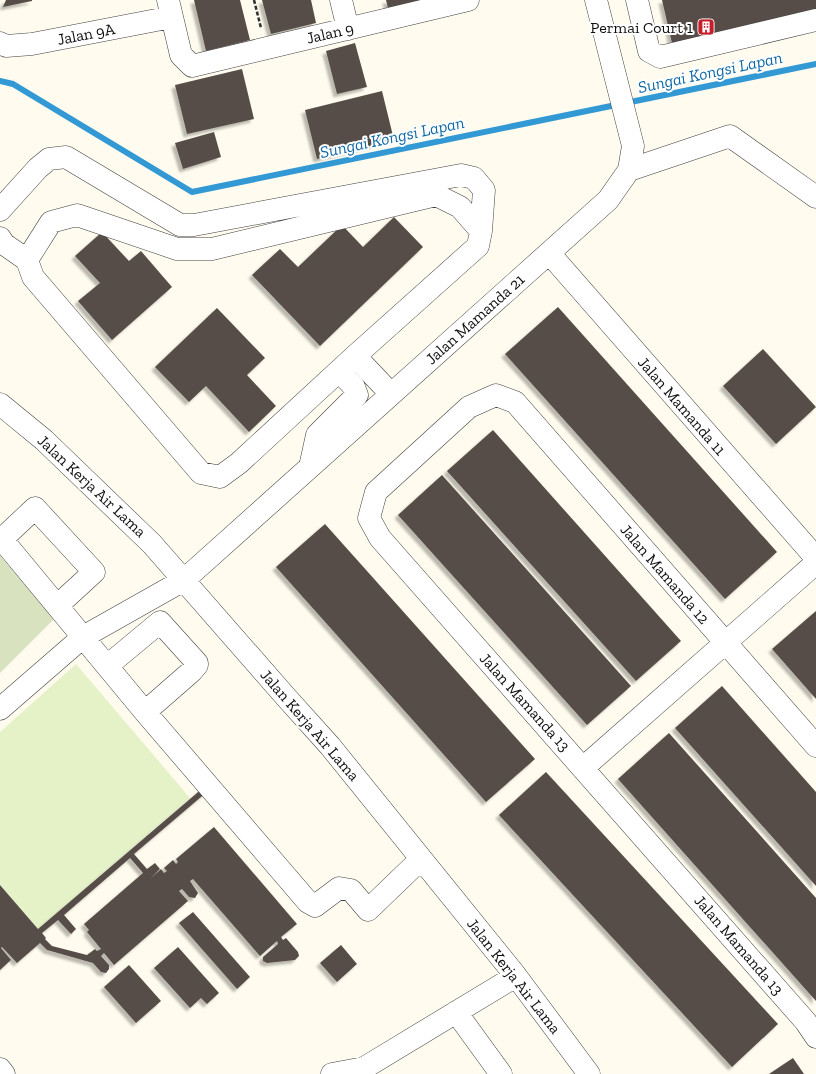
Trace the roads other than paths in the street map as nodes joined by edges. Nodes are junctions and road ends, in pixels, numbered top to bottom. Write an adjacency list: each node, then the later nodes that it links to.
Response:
1 (341, 0): 7 (street)
2 (596, 0): 9 (street)
3 (637, 0): 6 (street)
4 (460, 1): 7 (street, Jalan 9)
5 (170, 9): 7 (street, Jalan 9); 8 (street, Jalan 9A)
6 (816, 20)
7 (348, 28)
8 (0, 43)
9 (630, 170): 10 (street); 14 (street, Jalan Mamanda 21)
10 (816, 197)
11 (0, 210): 12 (street)
12 (481, 231): 15 (street); 16 (street)
13 (0, 238): 15 (street)
14 (549, 253): 18 (street, Jalan Mamanda 21); 23 (street, Jalan Mamanda 11)
15 (27, 260): 17 (street)
16 (355, 356): 17 (street); 18 (street)
17 (340, 371): 21 (street)
18 (391, 394): 21 (street, Jalan Mamanda 21)
19 (515, 402): 28 (street, Jalan Mamanda 12); 33 (street, Jalan Mamanda 13)
20 (0, 404): 25 (street, Jalan Kerja Air Lama)
21 (310, 467): 25 (street, Jalan Mamanda 21)
22 (1, 538): 26 (street); 26 (street)
23 (816, 558)
24 (816, 563): 28 (street)
25 (184, 580): 27 (street, Jalan Mamanda 21); 34 (street, Jalan Kerja Air Lama)
26 (57, 606): 27 (street)
27 (83, 637): 29 (street); 30 (street, Jalan Mamanda 21)
28 (726, 643): 32 (street, Jalan Mamanda 12); 33 (street)
29 (107, 666): 31 (street); 31 (street)
30 (0, 710)
31 (145, 712): 34 (street)
32 (816, 746)
33 (583, 768): 37 (street, Jalan Mamanda 13)
34 (422, 859): 35 (street, Jalan Kerja Air Lama)
35 (516, 976): 36 (street); 42 (street, Jalan Kerja Air Lama)
36 (456, 1012): 40 (street); 41 (street)
37 (816, 1037)
38 (0, 1069): 39 (street)
39 (4, 1074)
40 (332, 1074)
41 (501, 1074)
42 (589, 1074)

